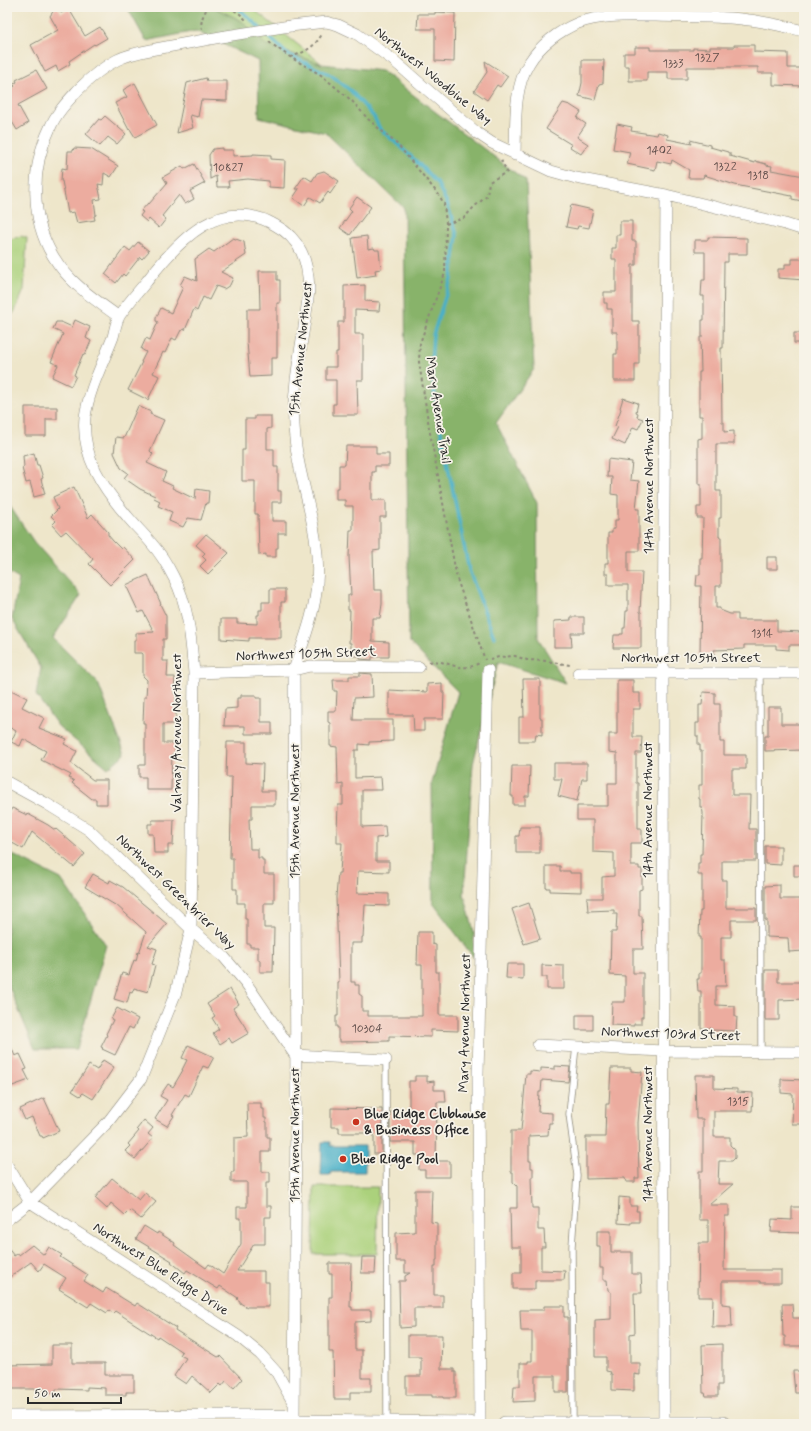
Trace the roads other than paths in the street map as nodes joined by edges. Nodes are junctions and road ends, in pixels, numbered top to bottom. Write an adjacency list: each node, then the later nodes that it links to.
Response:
1 (804, 31): 2 (street)
2 (515, 155): 3 (street, Northwest Woodbine Way); 6 (street, Northwest Woodbine Way, bridge)
3 (666, 195): 5 (street, Northwest Woodbine Way); 12 (street, 14th Avenue Northwest)
4 (268, 221): 6 (street, Valmay Avenue Northwest); 9 (street, 15th Avenue Northwest)
5 (804, 230)
6 (119, 317): 10 (street, Valmay Avenue Northwest)
7 (486, 665): 33 (street, Mary Avenue Northwest)
8 (419, 667): 9 (street, Northwest 105th Street)
9 (294, 670): 10 (street, Northwest 105th Street); 22 (street, 15th Avenue Northwest)
10 (194, 673): 16 (street, Valmay Avenue Northwest)
11 (578, 673): 12 (street, Northwest 105th Street)
12 (663, 673): 13 (street, Northwest 105th Street); 19 (street, 14th Avenue Northwest)
13 (760, 673): 14 (street, Northwest 105th Street); 20 (lane)
14 (804, 673)
15 (7, 782): 16 (street, Northwest Greenbrier Way)
16 (191, 929): 22 (street, Northwest Greenbrier Way); 25 (street, Valmay Avenue Northwest)
17 (538, 1045): 18 (street, Northwest 103rd Street)
18 (576, 1046): 19 (street, Northwest 103rd Street); 35 (lane)
19 (663, 1051): 20 (street, Northwest 103rd Street); 36 (street, 14th Avenue Northwest)
20 (761, 1052): 21 (street, Northwest 103rd Street)
21 (804, 1052)
22 (295, 1055): 23 (street); 27 (street, 15th Avenue Northwest)
23 (386, 1060): 31 (lane)
24 (7, 1165): 25 (street, Northwest Blue Ridge Drive)
25 (30, 1202): 26 (street, Valmay Avenue Northwest); 27 (street, Northwest Blue Ridge Drive)
26 (7, 1220)
27 (293, 1402): 30 (street, 15th Avenue Northwest)
28 (7, 1416): 29 (street)
29 (54, 1420): 30 (street)
30 (293, 1421): 31 (main road)
31 (387, 1423): 32 (main road)
32 (470, 1424)
33 (480, 1424)
34 (505, 1424): 35 (main road)
35 (573, 1424): 36 (main road)
36 (664, 1424): 37 (main road)
37 (722, 1424)

